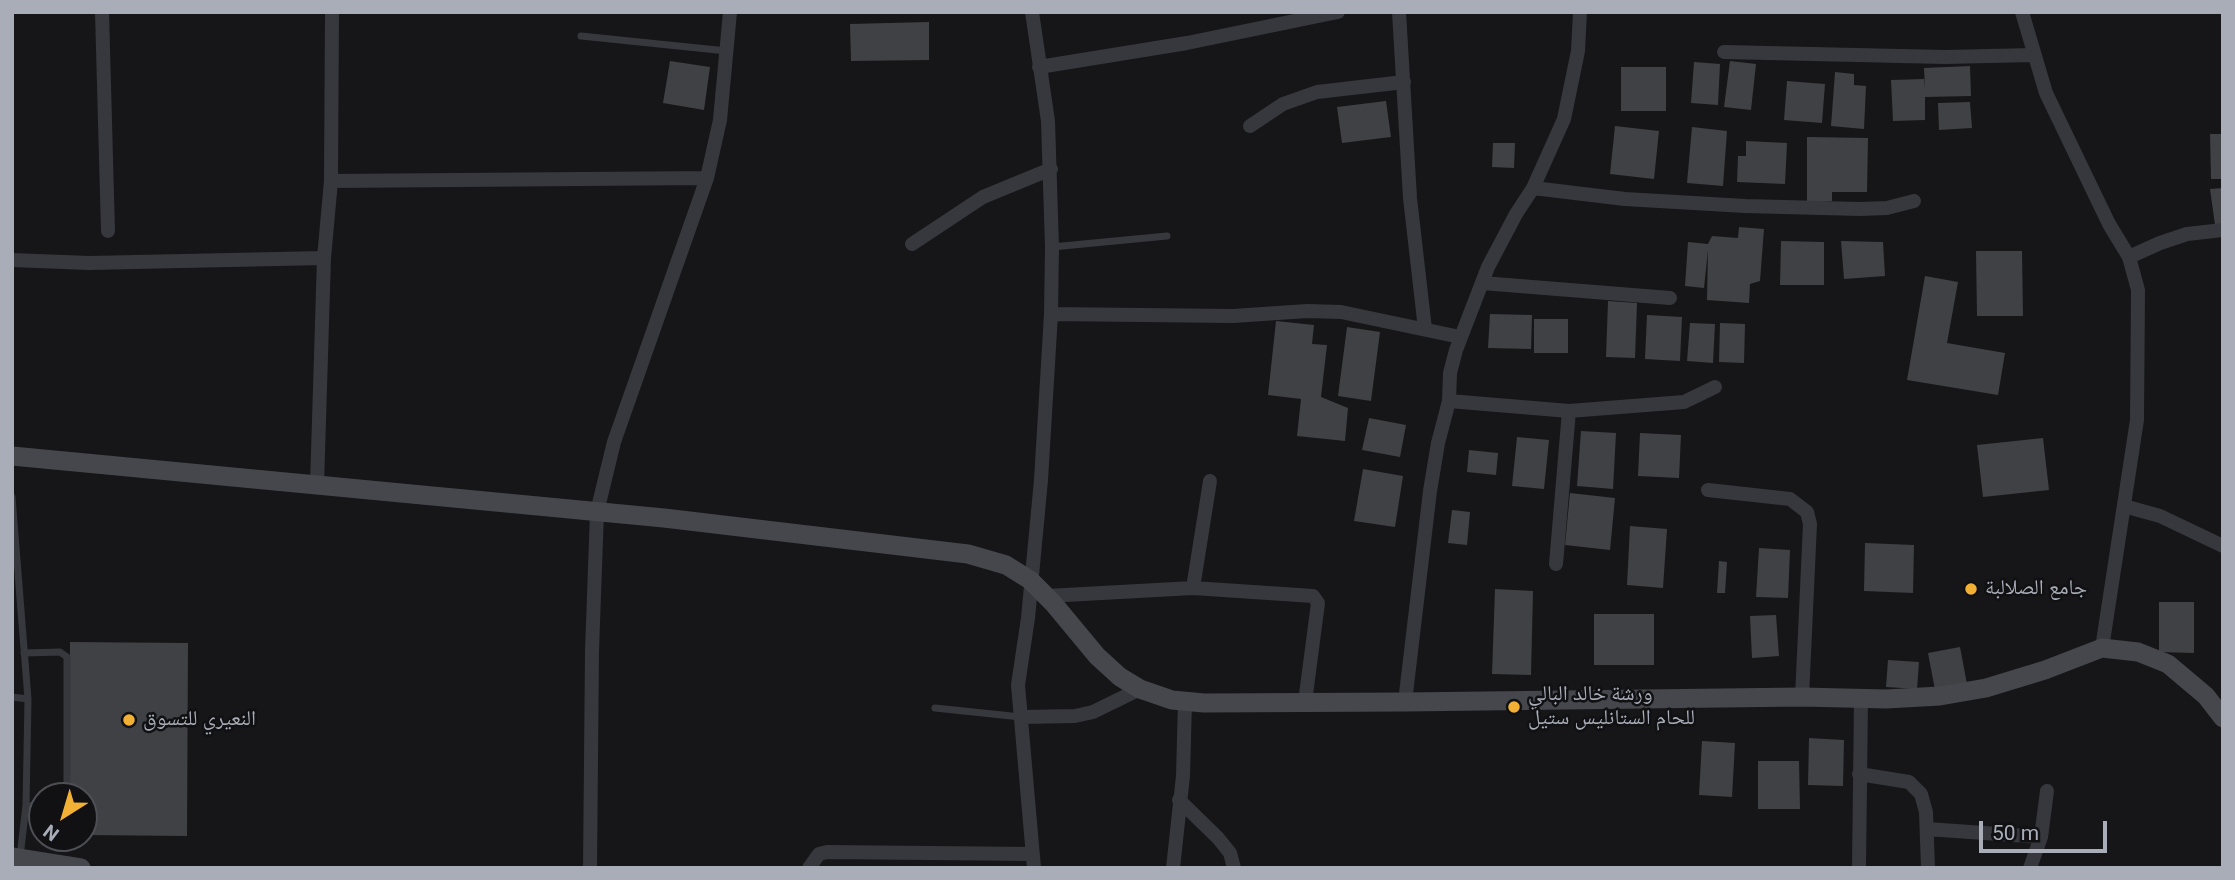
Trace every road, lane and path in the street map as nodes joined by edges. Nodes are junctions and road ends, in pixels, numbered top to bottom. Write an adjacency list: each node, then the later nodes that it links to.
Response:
1 (102, 12): 22 (street)
2 (332, 12): 18 (street)
3 (730, 12): 10 (street)
4 (1032, 12): 13 (street)
5 (1338, 12): 13 (street)
6 (1399, 12): 14 (street)
7 (1580, 12): 19 (street)
8 (2022, 12): 12 (street)
9 (581, 36): 10 (lane)
10 (727, 51): 17 (street)
11 (1724, 52): 12 (street)
12 (2033, 55): 26 (street)
13 (1039, 67): 16 (street)
14 (1404, 82): 15 (street); 32 (street)
15 (1250, 126)
16 (1051, 169): 24 (street); 25 (street)
17 (708, 178): 18 (street); 43 (street)
18 (331, 181): 27 (street)
19 (1534, 188): 20 (street); 29 (street)
20 (1914, 201)
21 (2223, 230): 26 (street)
22 (108, 231)
23 (1167, 236): 25 (lane)
24 (912, 244)
25 (1052, 247): 31 (street)
26 (2129, 257): 42 (street)
27 (324, 258): 28 (street); 39 (street)
28 (12, 260)
29 (1482, 283): 30 (street); 33 (street)
30 (1670, 298)
31 (1051, 314): 32 (street); 46 (street)
32 (1425, 329): 33 (street)
33 (1460, 337): 35 (street)
34 (1715, 387): 36 (street)
35 (1449, 401): 36 (street); 58 (street)
36 (1569, 411): 45 (street)
37 (12, 456): 39 (street)
38 (1209, 481): 47 (street)
39 (317, 485): 43 (street)
40 (1708, 490): 53 (street)
41 (12, 497): 50 (lane)
42 (2124, 506): 44 (street); 49 (street)
43 (597, 512): 46 (street); 72 (street)
44 (2223, 546)
45 (1556, 564)
46 (1030, 580): 48 (street); 60 (street)
47 (1192, 588): 48 (street); 57 (street)
48 (1046, 596): 51 (street)
49 (2102, 648): 54 (street); 61 (street)
50 (24, 653): 55 (lane); 63 (lane)
51 (1140, 690): 56 (street); 60 (street)
52 (12, 697): 55 (lane)
53 (1802, 697): 54 (street); 58 (street)
54 (1861, 698): 62 (street)
55 (28, 699): 66 (lane)
56 (1185, 701): 57 (street); 65 (street)
57 (1305, 702): 58 (street)
58 (1405, 702)
59 (935, 709): 60 (lane)
60 (1021, 717): 70 (street)
61 (2223, 718)
62 (1859, 774): 67 (street); 76 (street)
63 (67, 782)
64 (2047, 790): 68 (street)
65 (1179, 800): 74 (street); 75 (street)
66 (26, 805): 69 (lane)
67 (1927, 829): 68 (street); 77 (street)
68 (2041, 837): 78 (street)
69 (16, 858): 71 (street)
70 (1033, 861): 73 (street)
71 (81, 868)
72 (590, 868)
73 (809, 868)
74 (1173, 868)
75 (1234, 868)
76 (1860, 868)
77 (1928, 868)
78 (2030, 868)

